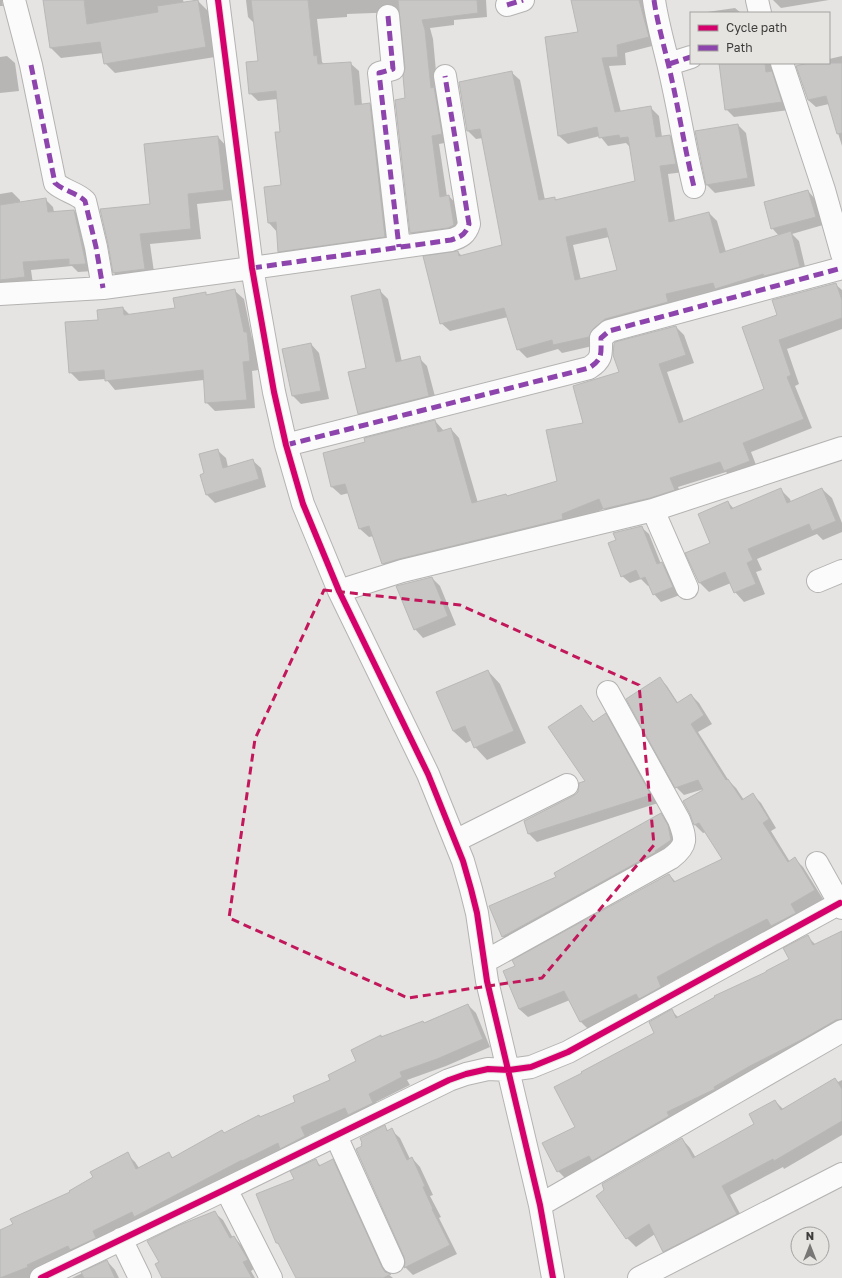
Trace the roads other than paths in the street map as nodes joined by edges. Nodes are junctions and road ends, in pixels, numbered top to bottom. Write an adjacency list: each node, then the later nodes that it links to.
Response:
1 (14, 0): 16 (street)
2 (218, 0): 14 (street)
3 (654, 0): 8 (street)
4 (757, 0): 5 (street)
5 (760, 12)
6 (388, 16): 12 (street)
7 (690, 57): 8 (street)
8 (669, 64): 11 (street)
9 (782, 64): 13 (street)
10 (445, 76): 12 (street)
11 (694, 187)
12 (400, 247): 14 (street)
13 (842, 254)
14 (252, 268): 16 (street); 18 (street)
15 (842, 268): 18 (street)
16 (103, 288): 17 (street)
17 (0, 294)
18 (286, 445): 24 (street)
19 (842, 448): 20 (street)
20 (653, 510): 23 (street); 24 (street)
21 (842, 571): 22 (street)
22 (818, 581)
23 (687, 588)
24 (339, 591): 27 (street)
25 (608, 692): 30 (street)
26 (567, 785): 27 (street)
27 (455, 841): 30 (street)
28 (816, 863): 29 (street)
29 (841, 906): 32 (street)
30 (484, 962): 32 (street)
31 (842, 1031): 36 (street)
32 (509, 1070): 33 (street); 36 (street)
33 (336, 1136): 35 (street); 38 (street)
34 (842, 1174): 43 (street)
35 (226, 1189): 37 (street); 41 (street)
36 (540, 1205): 42 (street)
37 (120, 1239): 39 (street); 40 (street)
38 (393, 1262)
39 (41, 1278)
40 (140, 1278)
41 (271, 1278)
42 (553, 1278)
43 (639, 1278)

